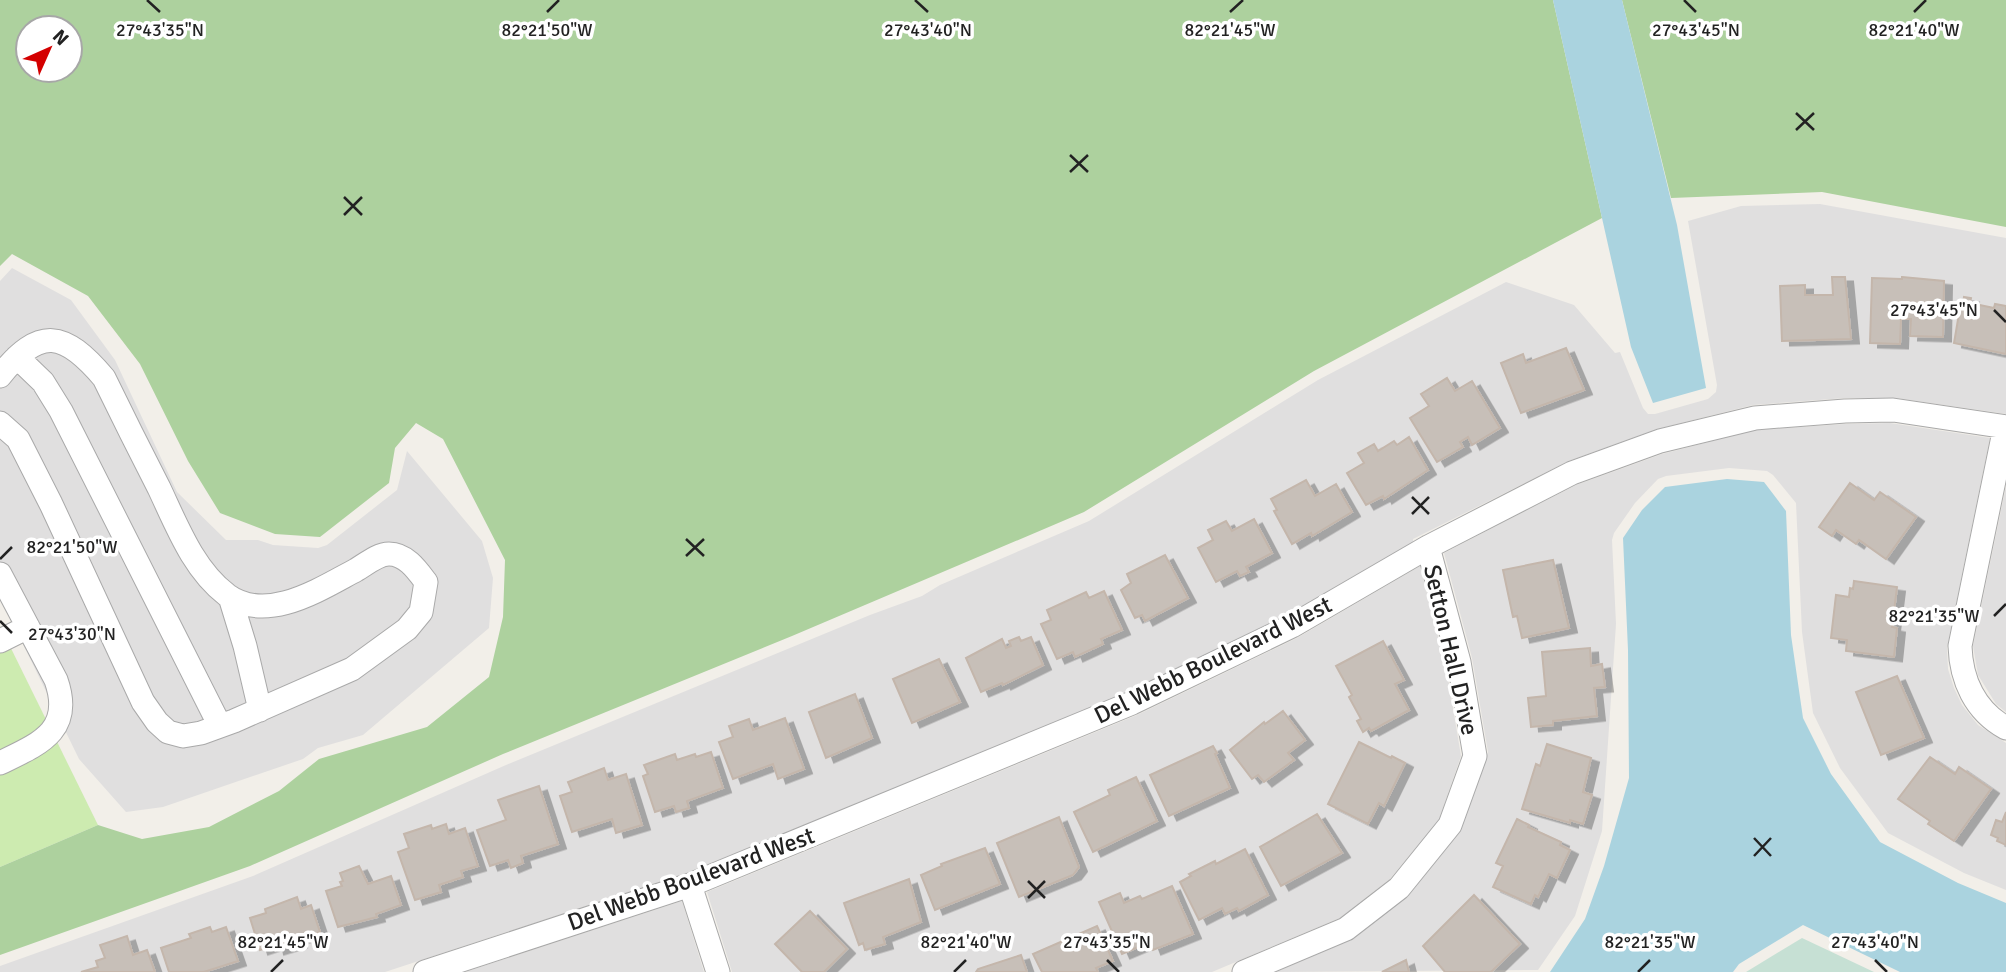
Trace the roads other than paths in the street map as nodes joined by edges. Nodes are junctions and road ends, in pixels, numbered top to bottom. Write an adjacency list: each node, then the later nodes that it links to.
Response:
1 (17, 358): 2 (street); 7 (street); 11 (street)
2 (0, 376)
3 (0, 423): 11 (street)
4 (2006, 427): 5 (street, Del Webb Boulevard West); 12 (street)
5 (1428, 547): 14 (street, Del Webb Boulevard West); 17 (street, Setton Hall Drive)
6 (0, 574): 8 (street)
7 (230, 597): 10 (street); 10 (street)
8 (29, 627): 9 (street); 13 (street)
9 (0, 641)
10 (260, 710): 11 (street)
11 (220, 726)
12 (2006, 728)
13 (0, 763)
14 (690, 885): 15 (street, Del Webb Boulevard West); 16 (street)
15 (425, 972)
16 (718, 972)
17 (1244, 972)

